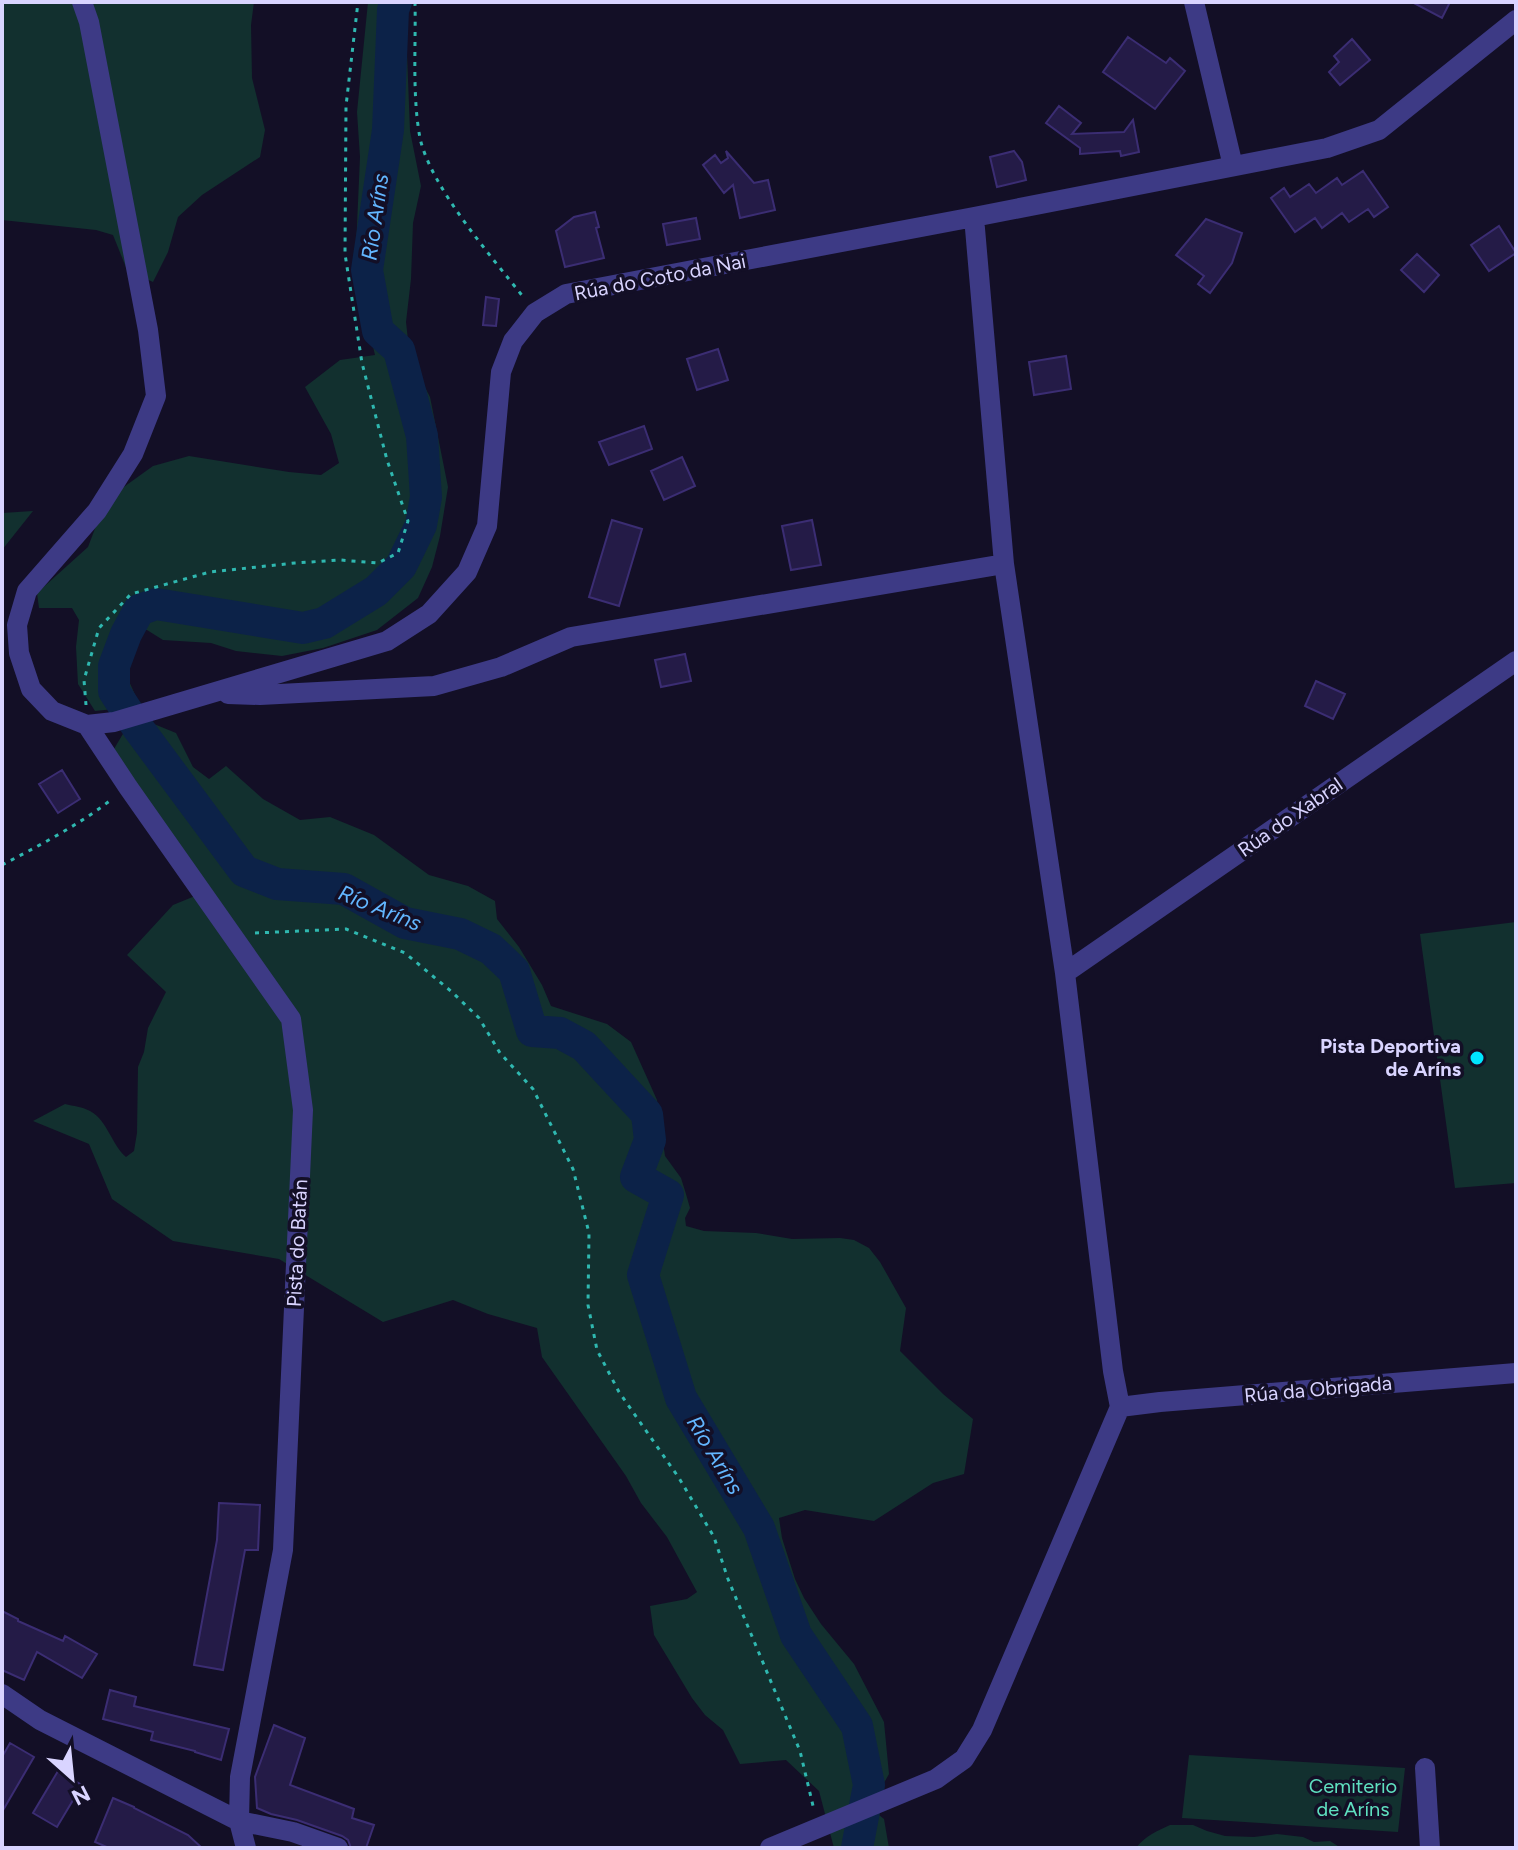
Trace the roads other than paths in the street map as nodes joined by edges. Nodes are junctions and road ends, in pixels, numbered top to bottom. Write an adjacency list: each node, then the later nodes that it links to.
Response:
1 (82, 2): 9 (street)
2 (1194, 2): 4 (street)
3 (1516, 20): 4 (street, Rúa do Coto da Nai)
4 (1233, 166): 5 (street, Rúa do Coto da Nai)
5 (974, 217): 6 (street); 8 (street, Rúa do Coto da Nai)
6 (1004, 564): 8 (street); 10 (street)
7 (1516, 661): 10 (street, Rúa do Xabral)
8 (212, 693): 9 (street, Rúa do Coto da Nai)
9 (87, 725): 15 (street, Pista do Batán)
10 (1065, 973): 12 (street)
11 (1516, 1373): 12 (street, Rúa da Obrigada)
12 (1120, 1407): 18 (street)
13 (2, 1694): 15 (street)
14 (1425, 1768): 19 (street)
15 (239, 1821): 16 (street, Pista do Batán); 17 (street)
16 (246, 1848)
17 (338, 1848)
18 (770, 1848)
19 (1430, 1848)

